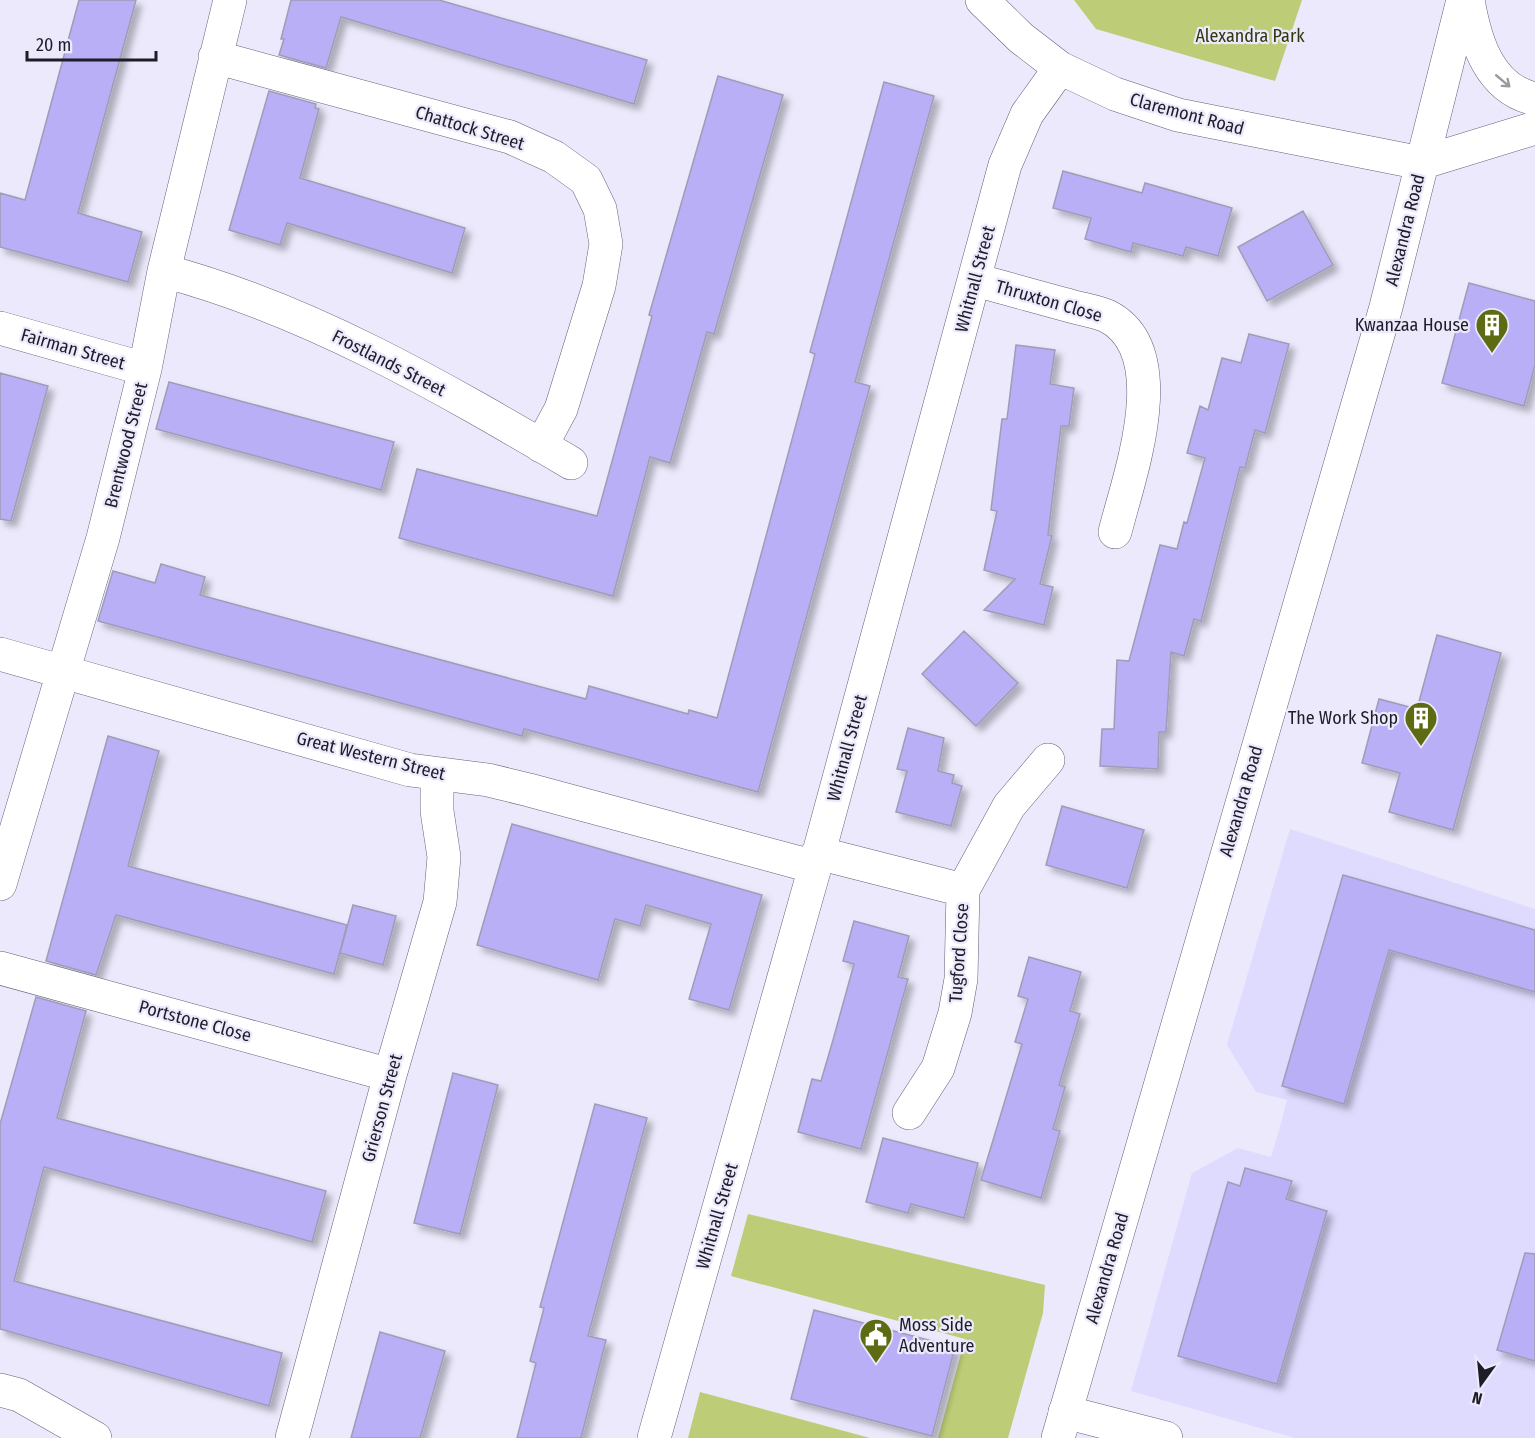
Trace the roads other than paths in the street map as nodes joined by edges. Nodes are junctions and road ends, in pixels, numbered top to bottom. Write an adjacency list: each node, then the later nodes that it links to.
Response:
1 (230, 0): 5 (street, Brentwood Street)
2 (982, 0): 6 (street, Claremont Road)
3 (1463, 0): 9 (street, Alexandra Road)
4 (1467, 0): 7 (street, one-way to 7)
5 (215, 57): 10 (street, Brentwood Street); 14 (street, Chattock Street)
6 (1060, 68): 9 (street, Claremont Road); 11 (street, Whitnall Street)
7 (1535, 99)
8 (1535, 128): 9 (street)
9 (1421, 163): 28 (street, Alexandra Road)
10 (164, 271): 13 (street, Brentwood Street); 14 (street, Frostlands Street)
11 (975, 280): 16 (street, Thruxton Close); 21 (street, Whitnall Street)
12 (0, 328): 13 (street, Fairman Street)
13 (145, 369): 18 (street, Brentwood Street)
14 (542, 446): 15 (street, Frostlands Street)
15 (571, 463)
16 (1115, 532)
17 (0, 654): 18 (street, Great Western Street)
18 (63, 672): 20 (street, Great Western Street); 22 (street, Brentwood Street)
19 (1048, 760): 23 (street, Tugford Close)
20 (437, 775): 21 (street, Great Western Street); 25 (street, Grierson Street)
21 (817, 860): 23 (street, Tugford Close); 31 (street, Whitnall Street)
22 (0, 884)
23 (963, 890): 26 (street, Tugford Close)
24 (0, 968): 25 (street, Portstone Close)
25 (390, 1075): 30 (street, Grierson Street)
26 (909, 1113)
27 (0, 1390): 29 (street)
28 (1062, 1425): 32 (street)
29 (95, 1438)
30 (292, 1438)
31 (654, 1438)
32 (1166, 1438)

